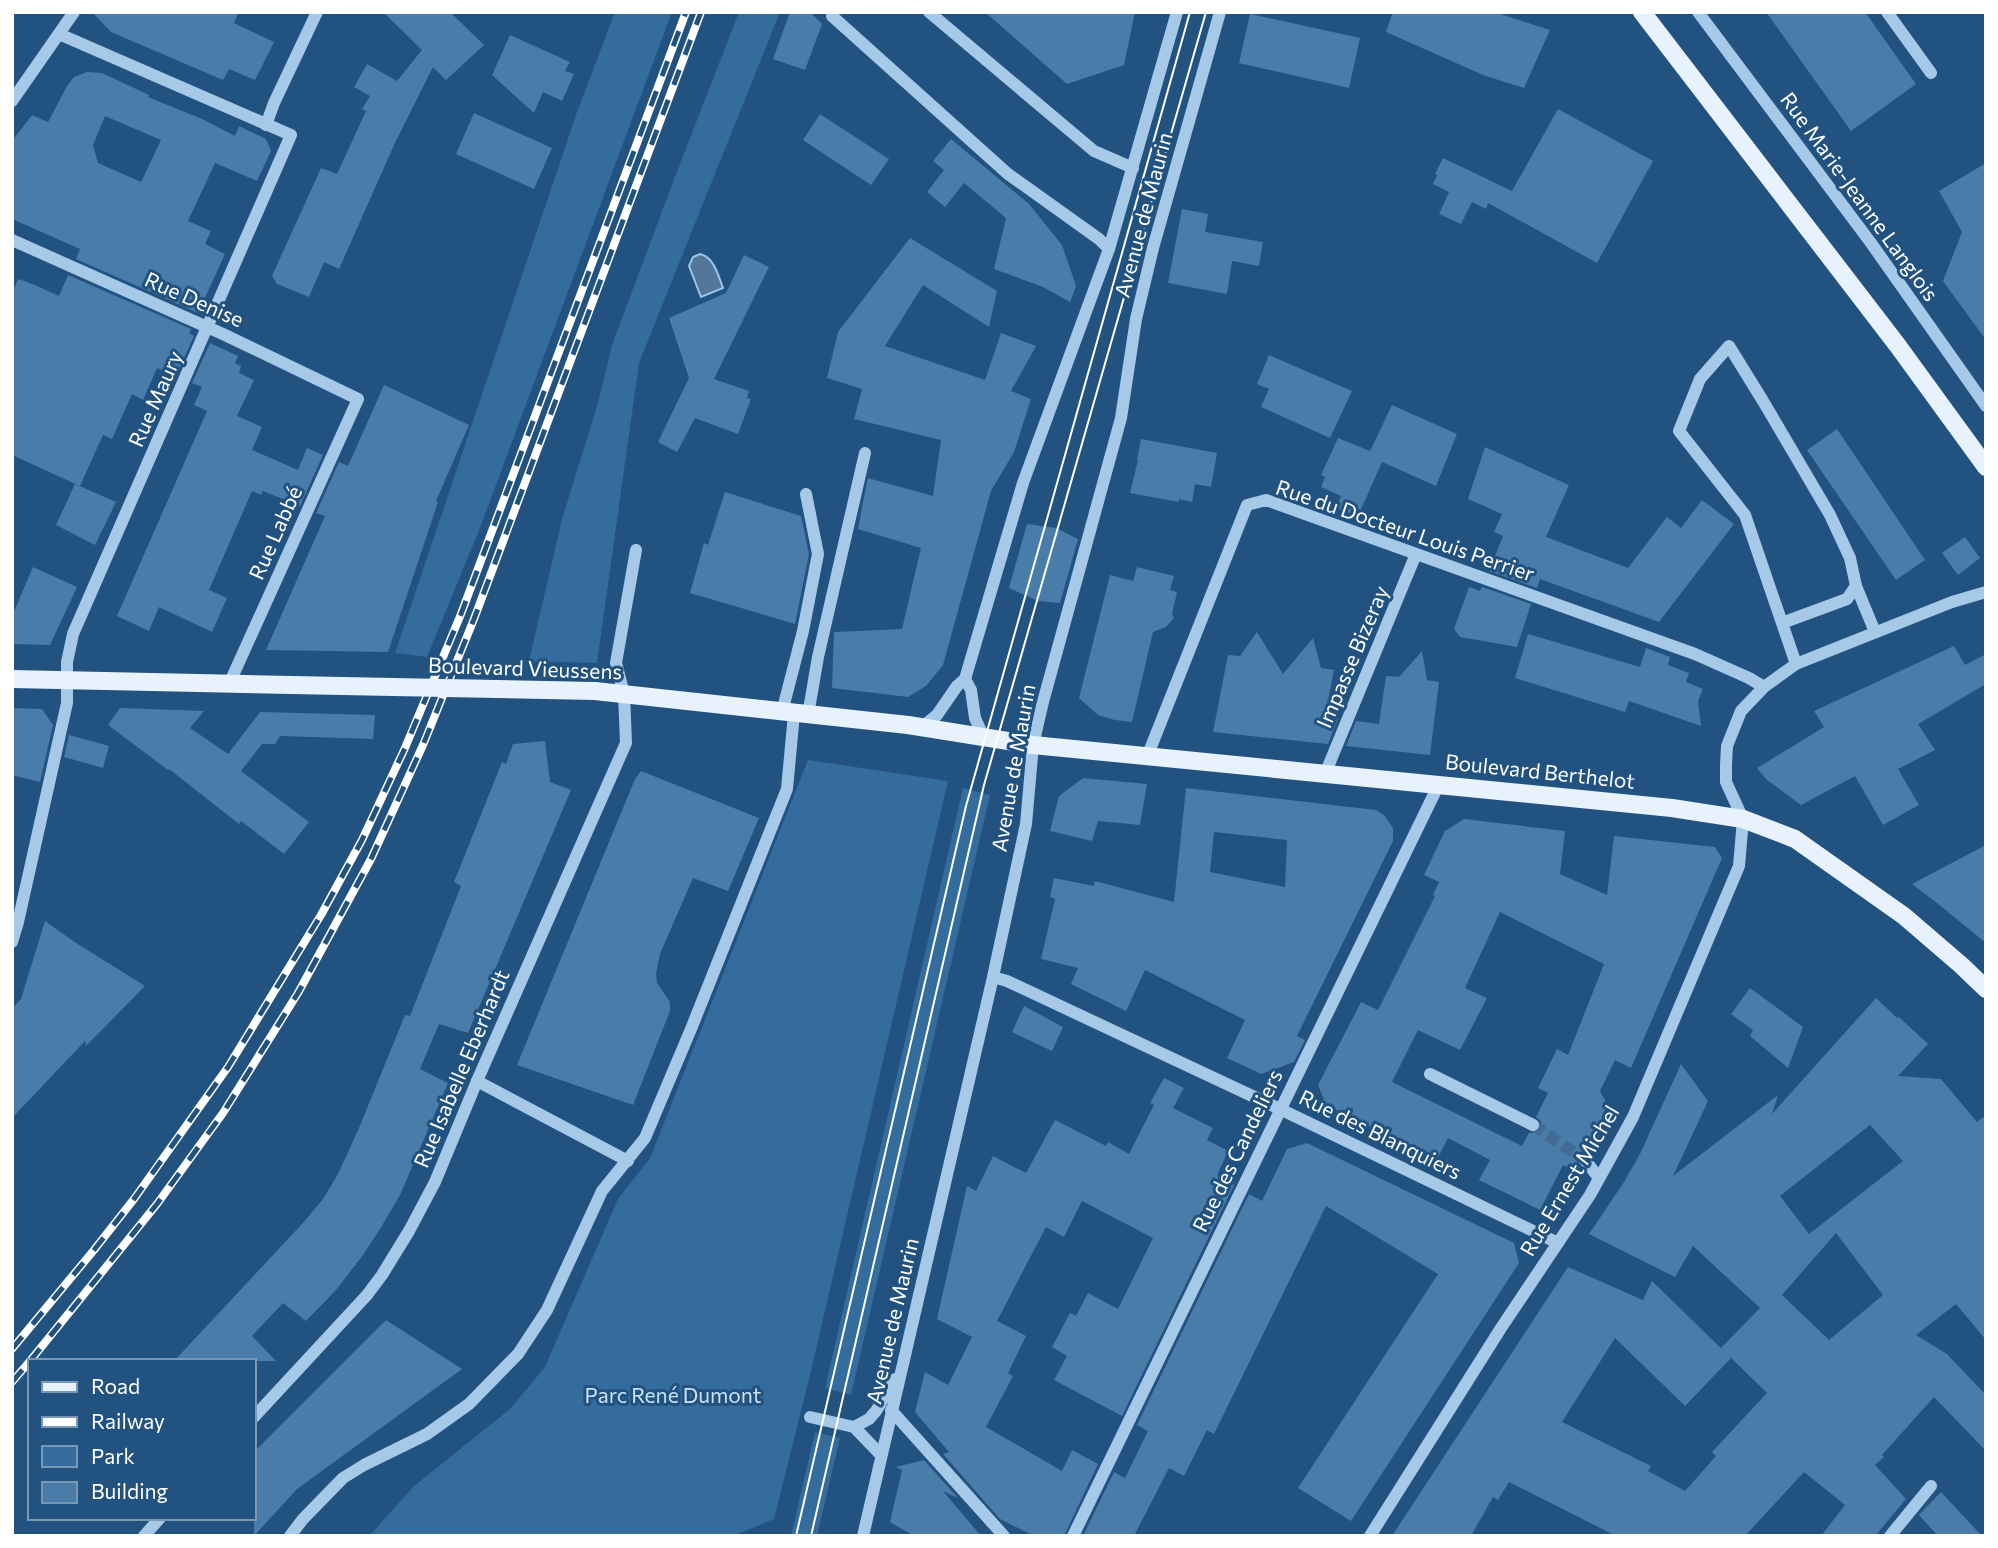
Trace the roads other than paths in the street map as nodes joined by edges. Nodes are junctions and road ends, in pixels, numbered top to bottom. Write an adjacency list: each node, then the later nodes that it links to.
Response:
1 (75, 12): 10 (street)
2 (317, 12): 13 (street)
3 (929, 12): 14 (street)
4 (1177, 12): 14 (street, Avenue de Maurin)
5 (1220, 12): 39 (street, Avenue de Maurin)
6 (1642, 12): 21 (main road)
7 (1698, 12): 19 (street, Rue Marie-Jeanne Langlois)
8 (1887, 12): 11 (street)
9 (832, 16): 16 (street)
10 (59, 34): 12 (street); 13 (street)
11 (1931, 73)
12 (12, 101)
13 (266, 125): 17 (street, Rue Maury)
14 (1133, 168): 16 (street, Avenue de Maurin)
15 (12, 240): 17 (street, Rue Denise)
16 (1109, 249): 31 (street, Avenue de Maurin)
17 (208, 328): 18 (street, Rue Denise); 32 (street, Rue Maury)
18 (358, 398): 33 (street, Rue Labbé)
19 (1986, 406)
20 (866, 453): 36 (street)
21 (1986, 467)
22 (806, 494): 36 (street)
23 (636, 550): 35 (street, Rue Isabelle Eberhardt)
24 (1416, 554): 34 (street, Rue du Docteur Louis Perrier); 40 (street, Rue du Docteur Louis Perrier); 41 (street, Impasse Bizeray)
25 (1856, 586): 27 (street); 27 (street); 28 (street)
26 (1986, 592): 28 (street)
27 (1782, 624): 29 (street)
28 (1875, 632): 29 (street)
29 (1796, 664): 34 (street)
30 (12, 679): 32 (main road, Boulevard Vieussens)
31 (965, 679): 37 (street, Avenue de Maurin); 38 (street, Avenue de Maurin)
32 (68, 681): 33 (main road, Boulevard Vieussens); 44 (street, Rue Maury)
33 (230, 682): 35 (main road, Boulevard Vieussens, bridge)
34 (1764, 687): 43 (street)
35 (624, 695): 36 (main road, Boulevard Vieussens); 48 (street, Rue Isabelle Eberhardt)
36 (795, 714): 37 (main road, Boulevard Vieussens); 52 (street)
37 (921, 728): 38 (main road, Boulevard Vieussens)
38 (984, 738): 39 (main road, Boulevard Vieussens)
39 (1033, 745): 40 (main road, Boulevard Berthelot); 45 (street, Avenue de Maurin)
40 (1147, 757): 41 (main road, Boulevard Berthelot)
41 (1325, 774): 42 (main road, Boulevard Berthelot)
42 (1439, 784): 43 (main road, Boulevard Berthelot); 49 (street, Rue des Candeliers)
43 (1743, 819): 46 (main road, Boulevard Berthelot); 53 (street, Rue Ernest Michel)
44 (12, 942)
45 (993, 977): 49 (street, Rue des Blanquiers); 55 (street, Avenue de Maurin)
46 (1986, 989)
47 (1430, 1073): 50 (street)
48 (477, 1082): 52 (street); 57 (street, Rue Isabelle Eberhardt)
49 (1280, 1109): 54 (street, Rue des Blanquiers); 67 (street, Rue des Candeliers)
50 (1532, 1125)
51 (1585, 1160): 53 (street)
52 (628, 1161): 64 (street)
53 (1599, 1178): 54 (street, Rue Ernest Michel)
54 (1558, 1243): 68 (street, Rue Ernest Michel)
55 (902, 1367): 56 (street, Avenue de Maurin); 59 (street)
56 (891, 1410): 60 (street, Avenue de Maurin); 66 (street)
57 (256, 1415)
58 (810, 1418): 59 (street)
59 (854, 1427): 60 (street)
60 (881, 1455): 65 (street, Avenue de Maurin)
61 (1931, 1486): 69 (street)
62 (158, 1520): 63 (street)
63 (144, 1536)
64 (290, 1536)
65 (863, 1536)
66 (1004, 1536)
67 (1073, 1536)
68 (1370, 1536)
69 (1890, 1536)

